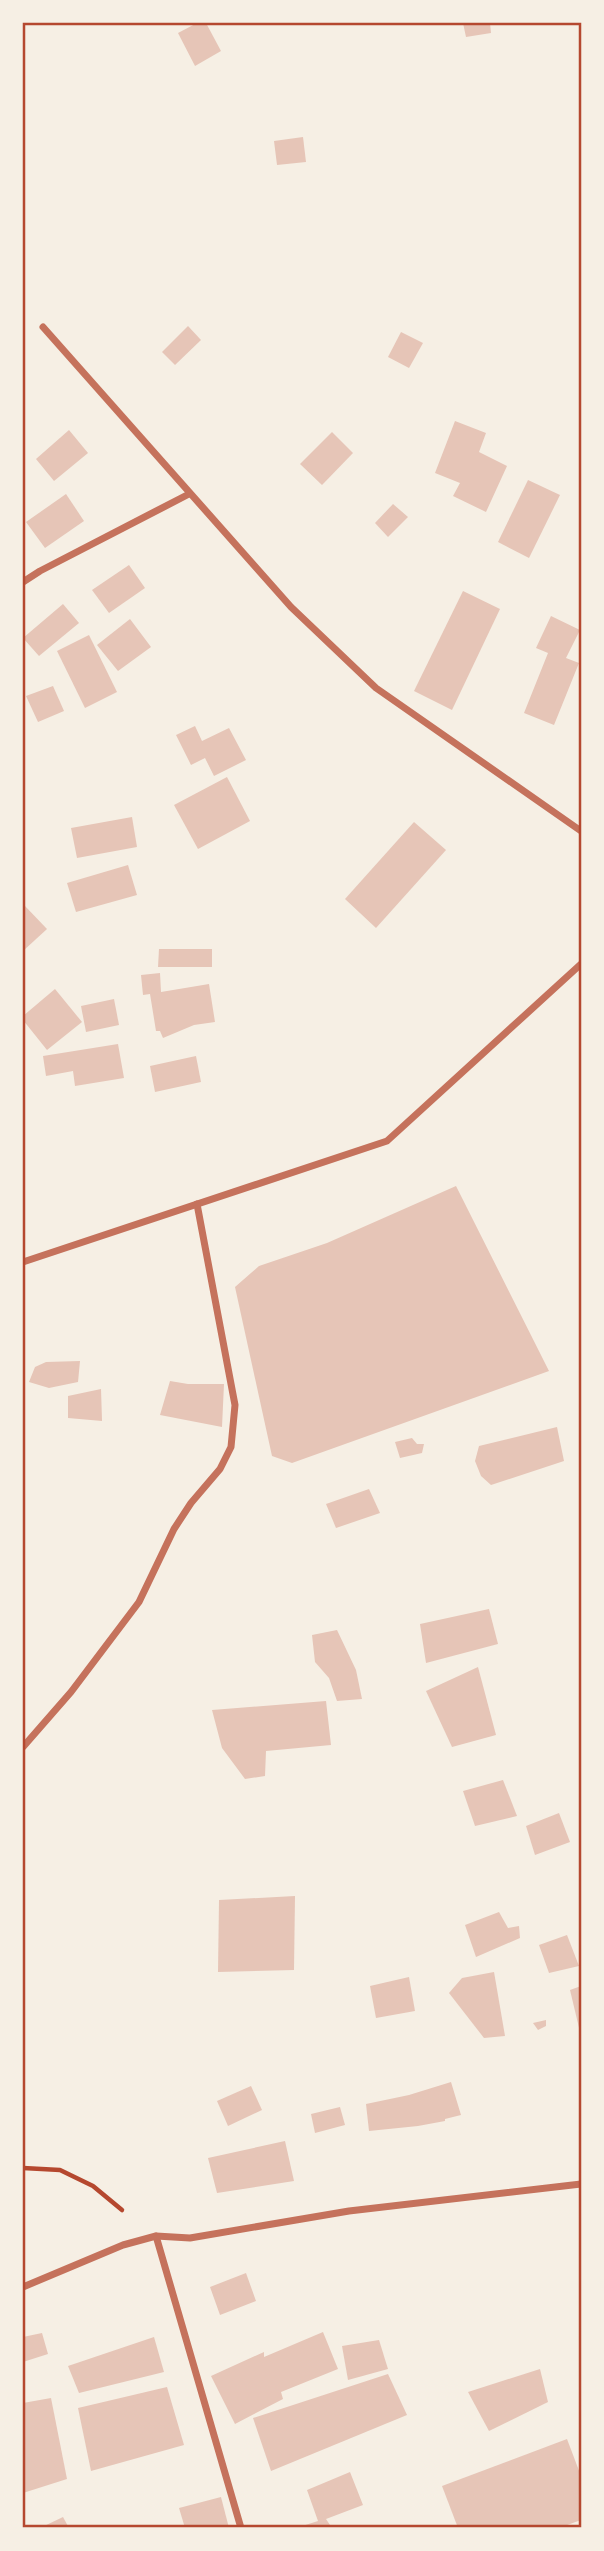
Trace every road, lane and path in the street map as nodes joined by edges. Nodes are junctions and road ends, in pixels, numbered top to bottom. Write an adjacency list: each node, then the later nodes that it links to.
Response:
1 (43, 327): 2 (street)
2 (189, 494): 3 (street); 4 (street)
3 (23, 582)
4 (581, 831)
5 (581, 964): 6 (street)
6 (197, 1204): 7 (street); 8 (street)
7 (23, 1262)
8 (23, 1747)
9 (23, 2168): 11 (path)
10 (581, 2184): 11 (street)
11 (156, 2236): 12 (street); 13 (street)
12 (23, 2287)
13 (241, 2528)

